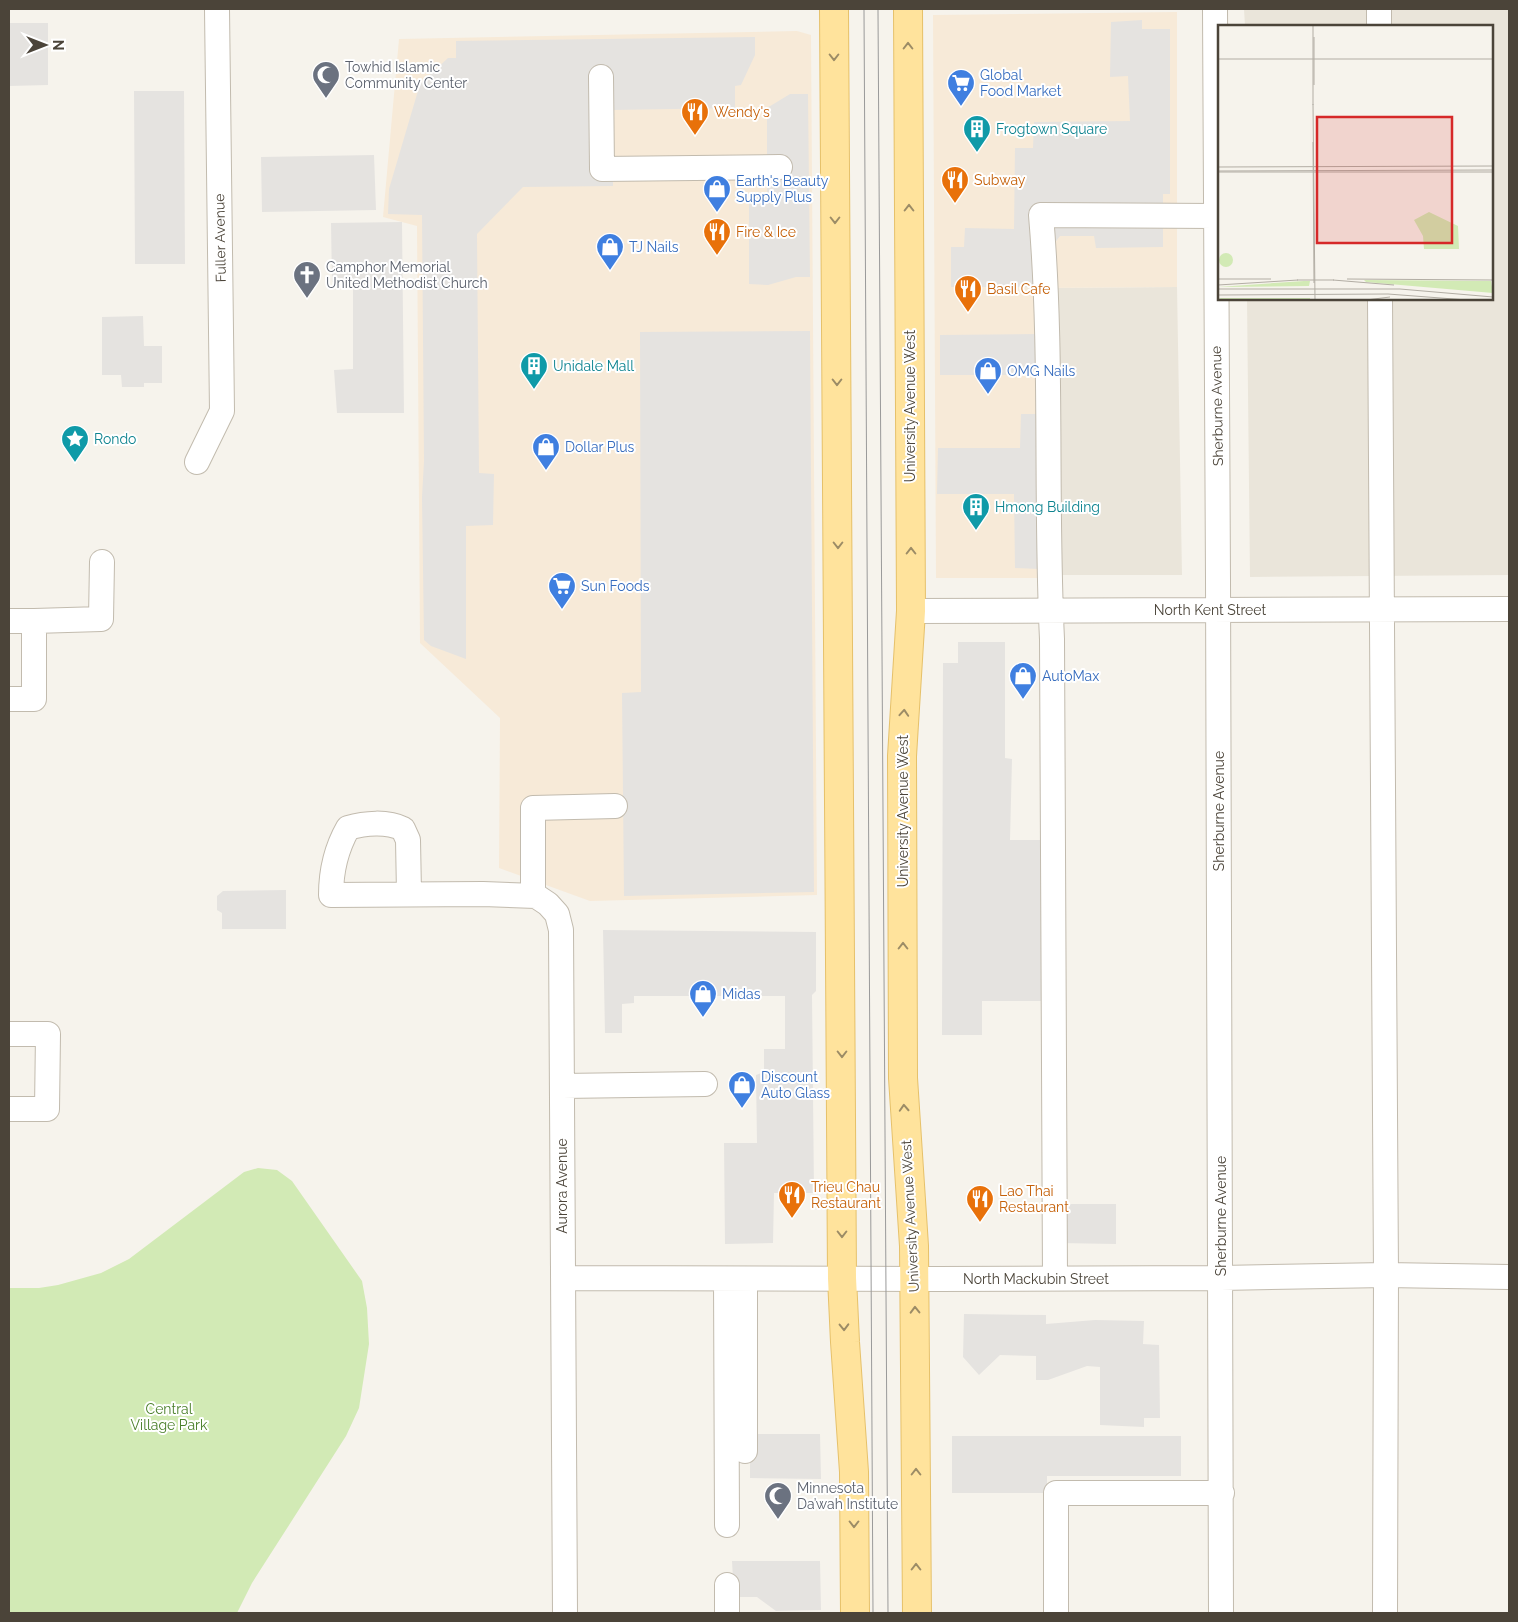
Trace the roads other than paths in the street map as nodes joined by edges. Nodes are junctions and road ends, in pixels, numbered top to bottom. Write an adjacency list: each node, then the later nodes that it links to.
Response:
1 (217, 9): 11 (street, Fuller Avenue)
2 (834, 9): 31 (main road, one-way to 31)
3 (908, 9): 17 (main road, University Avenue West, one-way to 3)
4 (1215, 9): 9 (street, Sherburne Avenue)
5 (1379, 9): 6 (street)
6 (1379, 25)
7 (602, 77): 8 (street)
8 (780, 167)
9 (1215, 216): 15 (street); 16 (street, Sherburne Avenue)
10 (1380, 300): 13 (street)
11 (197, 462)
12 (102, 562): 19 (street)
13 (1382, 609): 14 (street, North Kent Street); 16 (street, North Kent Street); 28 (street)
14 (1509, 609)
15 (1051, 610): 16 (street, North Kent Street); 17 (street, North Kent Street); 32 (street)
16 (1218, 610): 33 (street, Sherburne Avenue)
17 (911, 611): 35 (main road, University Avenue West, one-way to 17)
18 (9, 621): 19 (street)
19 (34, 621): 20 (street)
20 (9, 699)
21 (615, 806): 23 (street)
22 (409, 894): 23 (street, Aurora Avenue)
23 (533, 896): 26 (street, Aurora Avenue)
24 (9, 1034): 27 (street)
25 (705, 1084): 26 (street)
26 (562, 1086): 30 (street, Aurora Avenue)
27 (9, 1110)
28 (1386, 1275): 29 (street, North Mackubin Street); 33 (street, North Mackubin Street); 46 (street)
29 (1509, 1277)
30 (563, 1278): 34 (street, North Mackubin Street); 40 (street, Aurora Avenue)
31 (842, 1278): 34 (street, North Mackubin Street); 35 (street, North Mackubin Street); 42 (main road, one-way to 42)
32 (1055, 1278): 33 (street, North Mackubin Street); 35 (street, North Mackubin Street)
33 (1221, 1278): 37 (street, Sherburne Avenue)
34 (735, 1279): 36 (street); 38 (street)
35 (915, 1279): 43 (main road, University Avenue West, one-way to 35)
36 (745, 1451)
37 (1222, 1493): 44 (street); 45 (street, Sherburne Avenue)
38 (727, 1525)
39 (727, 1585): 41 (street)
40 (565, 1613)
41 (727, 1613)
42 (855, 1613)
43 (917, 1613)
44 (1056, 1613)
45 (1221, 1613)
46 (1385, 1613)

